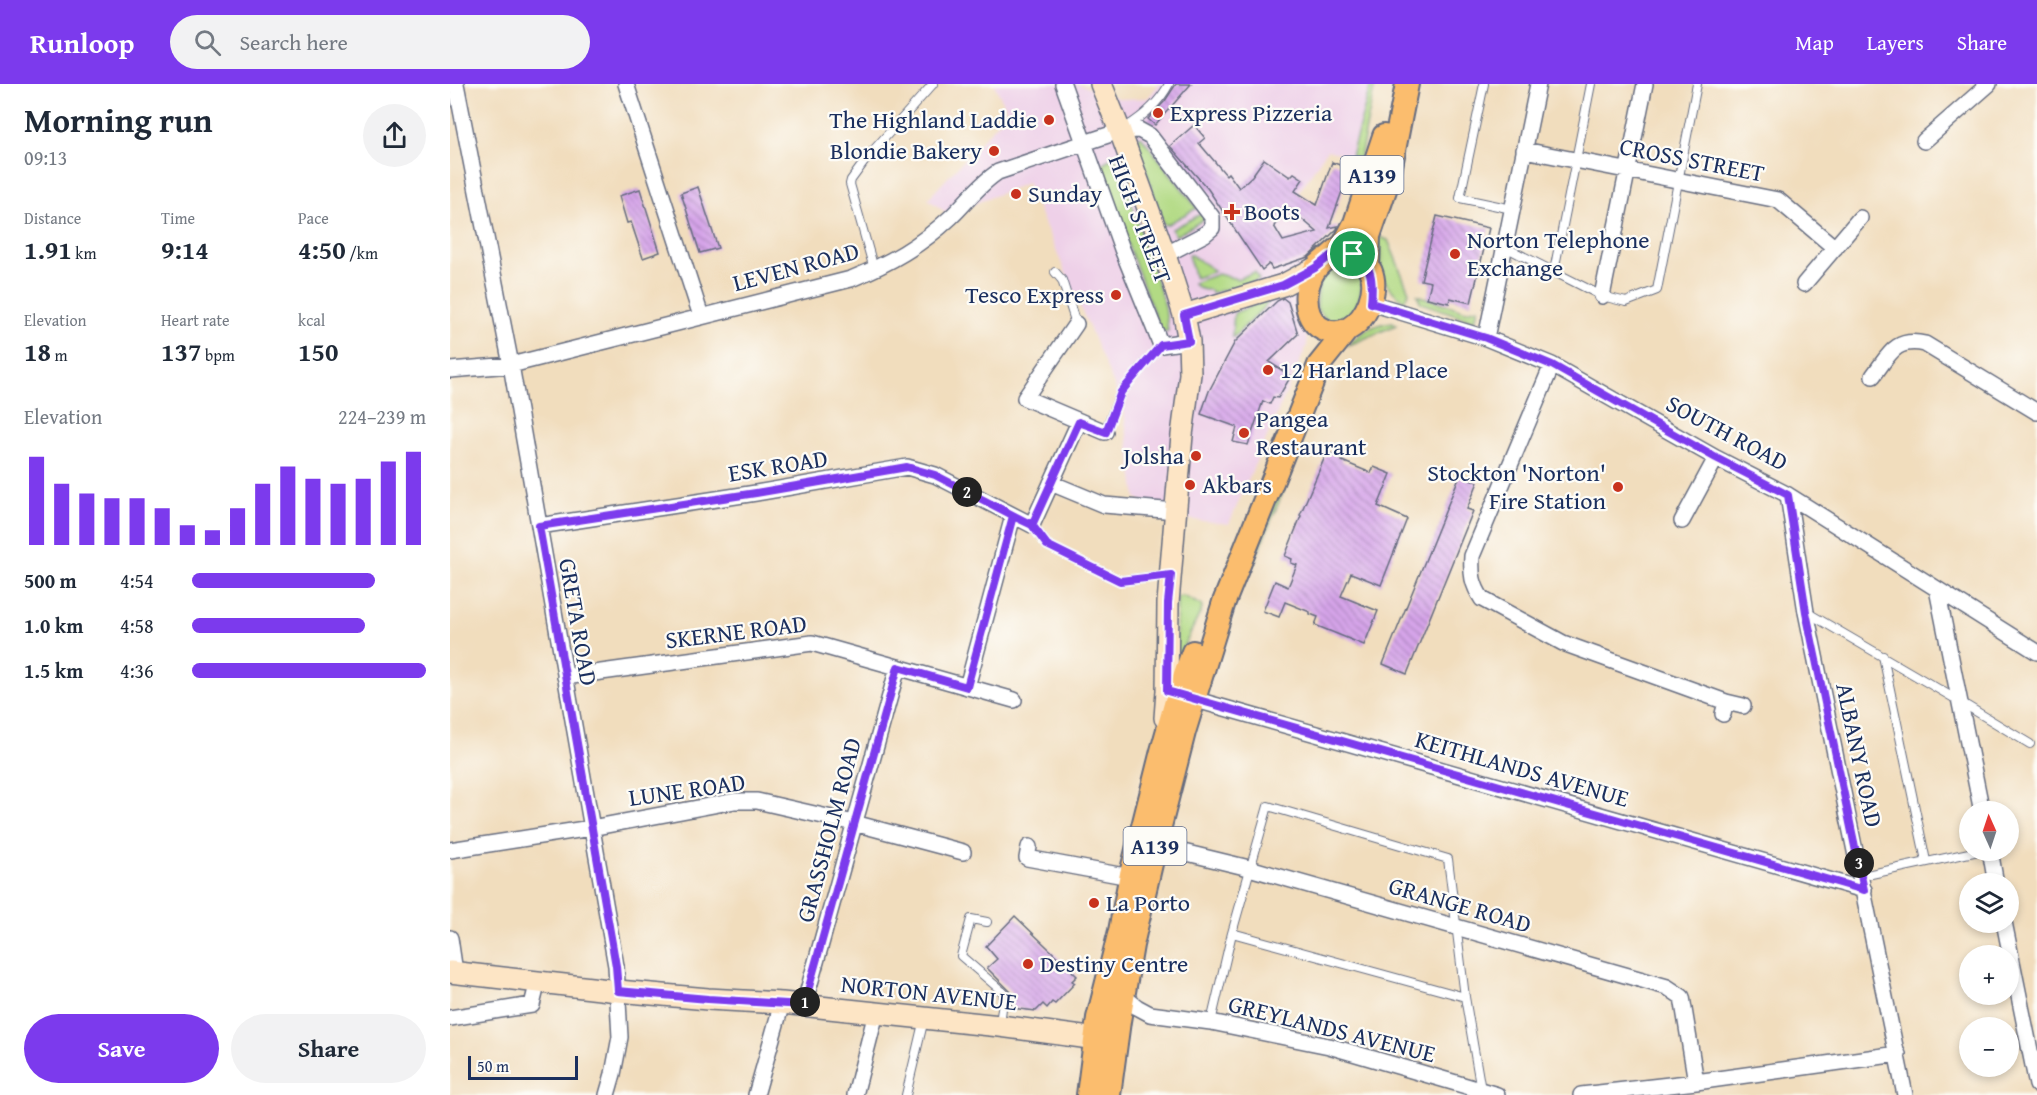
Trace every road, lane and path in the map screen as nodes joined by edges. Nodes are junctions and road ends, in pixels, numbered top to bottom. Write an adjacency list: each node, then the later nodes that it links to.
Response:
1 (456, 84): 45 (street, GRETA ROAD)
2 (626, 84): 38 (street)
3 (933, 84): 29 (lane)
4 (1063, 84): 17 (street, HIGH STREET)
5 (1101, 84): 15 (main road, HIGH STREET)
6 (1169, 84): 15 (lane)
7 (1394, 84): 27 (main road, A139)
8 (1407, 84): 28 (main road, A139)
9 (1484, 84): 22 (lane)
10 (1538, 84): 18 (street)
11 (1591, 84): 19 (lane)
12 (1645, 84): 20 (street)
13 (1697, 84): 21 (lane)
14 (1989, 84): 16 (street)
15 (1120, 131): 17 (street, LEVEN ROAD); 26 (main road, HIGH STREET); 26 (street, HIGH STREET)
16 (1924, 141)
17 (1083, 143): 29 (street, LEVEN ROAD); 44 (street, HIGH STREET)
18 (1524, 150): 19 (street, CROSS STREET); 22 (street)
19 (1575, 160): 20 (street, CROSS STREET); 30 (lane)
20 (1627, 170): 21 (street, CROSS STREET); 34 (street)
21 (1678, 180): 25 (street, CROSS STREET); 34 (lane)
22 (1512, 209): 24 (street)
23 (1860, 218): 25 (street)
24 (1504, 247): 30 (lane); 42 (street)
25 (1835, 248): 32 (street)
26 (1165, 255): 37 (main road, HIGH STREET)
27 (1323, 262): 28 (main road); 33 (main road); 35 (main road, A139)
28 (1368, 267): 36 (main road, A139)
29 (874, 270): 38 (street, LEVEN ROAD)
30 (1554, 271): 34 (lane)
31 (1055, 272): 39 (lane)
32 (1804, 284)
33 (1283, 285): 35 (main road); 37 (main road)
34 (1602, 296)
35 (1306, 298): 40 (main road, A139)
36 (1371, 303): 41 (main road, A139); 42 (street, SOUTH ROAD)
37 (1184, 315): 43 (main road, HIGH STREET)
38 (701, 316): 45 (street, LEVEN ROAD)
39 (1076, 324): 51 (street)
40 (1316, 325): 41 (main road); 46 (main road, A139)
41 (1347, 330): 46 (main road, A139)
42 (1486, 338): 47 (street, SOUTH ROAD)
43 (1189, 341): 44 (street); 56 (main road, HIGH STREET)
44 (1161, 345): 52 (lane)
45 (511, 364): 48 (street, LEVEN ROAD); 60 (street, GRETA ROAD)
46 (1319, 365): 69 (main road, A139)
47 (1552, 365): 53 (street, SOUTH ROAD); 72 (street)
48 (450, 370)
49 (1873, 376): 50 (street)
50 (2035, 406)
51 (1079, 422): 52 (street); 54 (street)
52 (1106, 432)
53 (1716, 458): 55 (street, SOUTH ROAD); 58 (street)
54 (1051, 483): 56 (street); 59 (street)
55 (1788, 495): 62 (street, SOUTH ROAD); 63 (street, ALBANY ROAD)
56 (1176, 511): 61 (main road, HIGH STREET)
57 (1013, 516): 59 (street, ESK ROAD); 60 (street, ESK ROAD); 68 (street)
58 (1682, 521)
59 (1032, 525): 61 (lane)
60 (539, 526): 67 (street, GRETA ROAD)
61 (1171, 575): 69 (main road, HIGH STREET)
62 (1937, 589): 64 (street, SOUTH ROAD); 71 (street)
63 (1806, 612): 65 (lane); 85 (street, ALBANY ROAD)
64 (2037, 652)
65 (1883, 656): 71 (lane); 82 (lane)
66 (898, 667): 67 (street, SKERNE ROAD); 68 (street, SKERNE ROAD); 75 (street, GRASSHOLM ROAD)
67 (565, 677): 76 (street, GRETA ROAD)
68 (967, 687): 70 (street, SKERNE ROAD)
69 (1180, 695): 77 (main road, A139); 77 (main road, A139); 85 (street, KEITHLANDS AVENUE)
70 (1014, 700)
71 (1959, 701): 73 (lane); 74 (street)
72 (1743, 706)
73 (2030, 744)
74 (1980, 801)
75 (854, 823): 76 (street, LUNE ROAD); 80 (street, LUNE ROAD); 97 (street, GRASSHOLM ROAD)
76 (591, 828): 79 (street, LUNE ROAD); 93 (street, GRETA ROAD)
77 (1148, 843): 83 (street, GRANGE ROAD); 84 (main road, A139); 94 (main road, A139)
78 (1029, 847): 84 (street)
79 (450, 850)
80 (963, 852)
81 (1959, 855): 82 (lane)
82 (1926, 861): 85 (lane)
83 (1249, 868): 87 (street, GRANGE ROAD); 87 (lane); 88 (lane)
84 (1131, 874): 103 (main road, A139)
85 (1863, 883): 104 (street, ALBANY ROAD)
86 (987, 922): 102 (lane)
87 (1457, 927): 95 (lane); 105 (street, GRANGE ROAD)
88 (1232, 933): 95 (lane); 101 (lane)
89 (2006, 933): 106 (street)
90 (450, 938): 91 (street)
91 (452, 972): 92 (main road, NORTON AVENUE)
92 (538, 981): 93 (main road, NORTON AVENUE); 99 (street)
93 (618, 991): 96 (main road, NORTON AVENUE); 109 (street, GRETA ROAD)
94 (1123, 996): 101 (street, GREYLANDS AVENUE); 103 (main road, A139)
95 (1465, 997): 107 (lane)
96 (782, 1003): 97 (main road, NORTON AVENUE); 110 (street)
97 (804, 1005): 98 (main road, NORTON AVENUE)
98 (876, 1012): 100 (main road, NORTON AVENUE); 111 (street)
99 (450, 1018)
100 (924, 1018): 102 (main road, NORTON AVENUE); 112 (lane)
101 (1211, 1022): 107 (street, GREYLANDS AVENUE)
102 (1000, 1026): 103 (main road, NORTON AVENUE)
103 (1106, 1041): 113 (main road, A139); 114 (main road, A139)
104 (1898, 1054): 105 (street); 117 (street, ALBANY ROAD)
105 (1696, 1082): 108 (street)
106 (2037, 1085)
107 (1481, 1091): 115 (street, GREYLANDS AVENUE)
108 (1614, 1093): 116 (street)
109 (607, 1095)
110 (756, 1095)
111 (855, 1095)
112 (906, 1095)
113 (1088, 1095)
114 (1109, 1095)
115 (1497, 1095)
116 (1581, 1095)
117 (1905, 1095)

